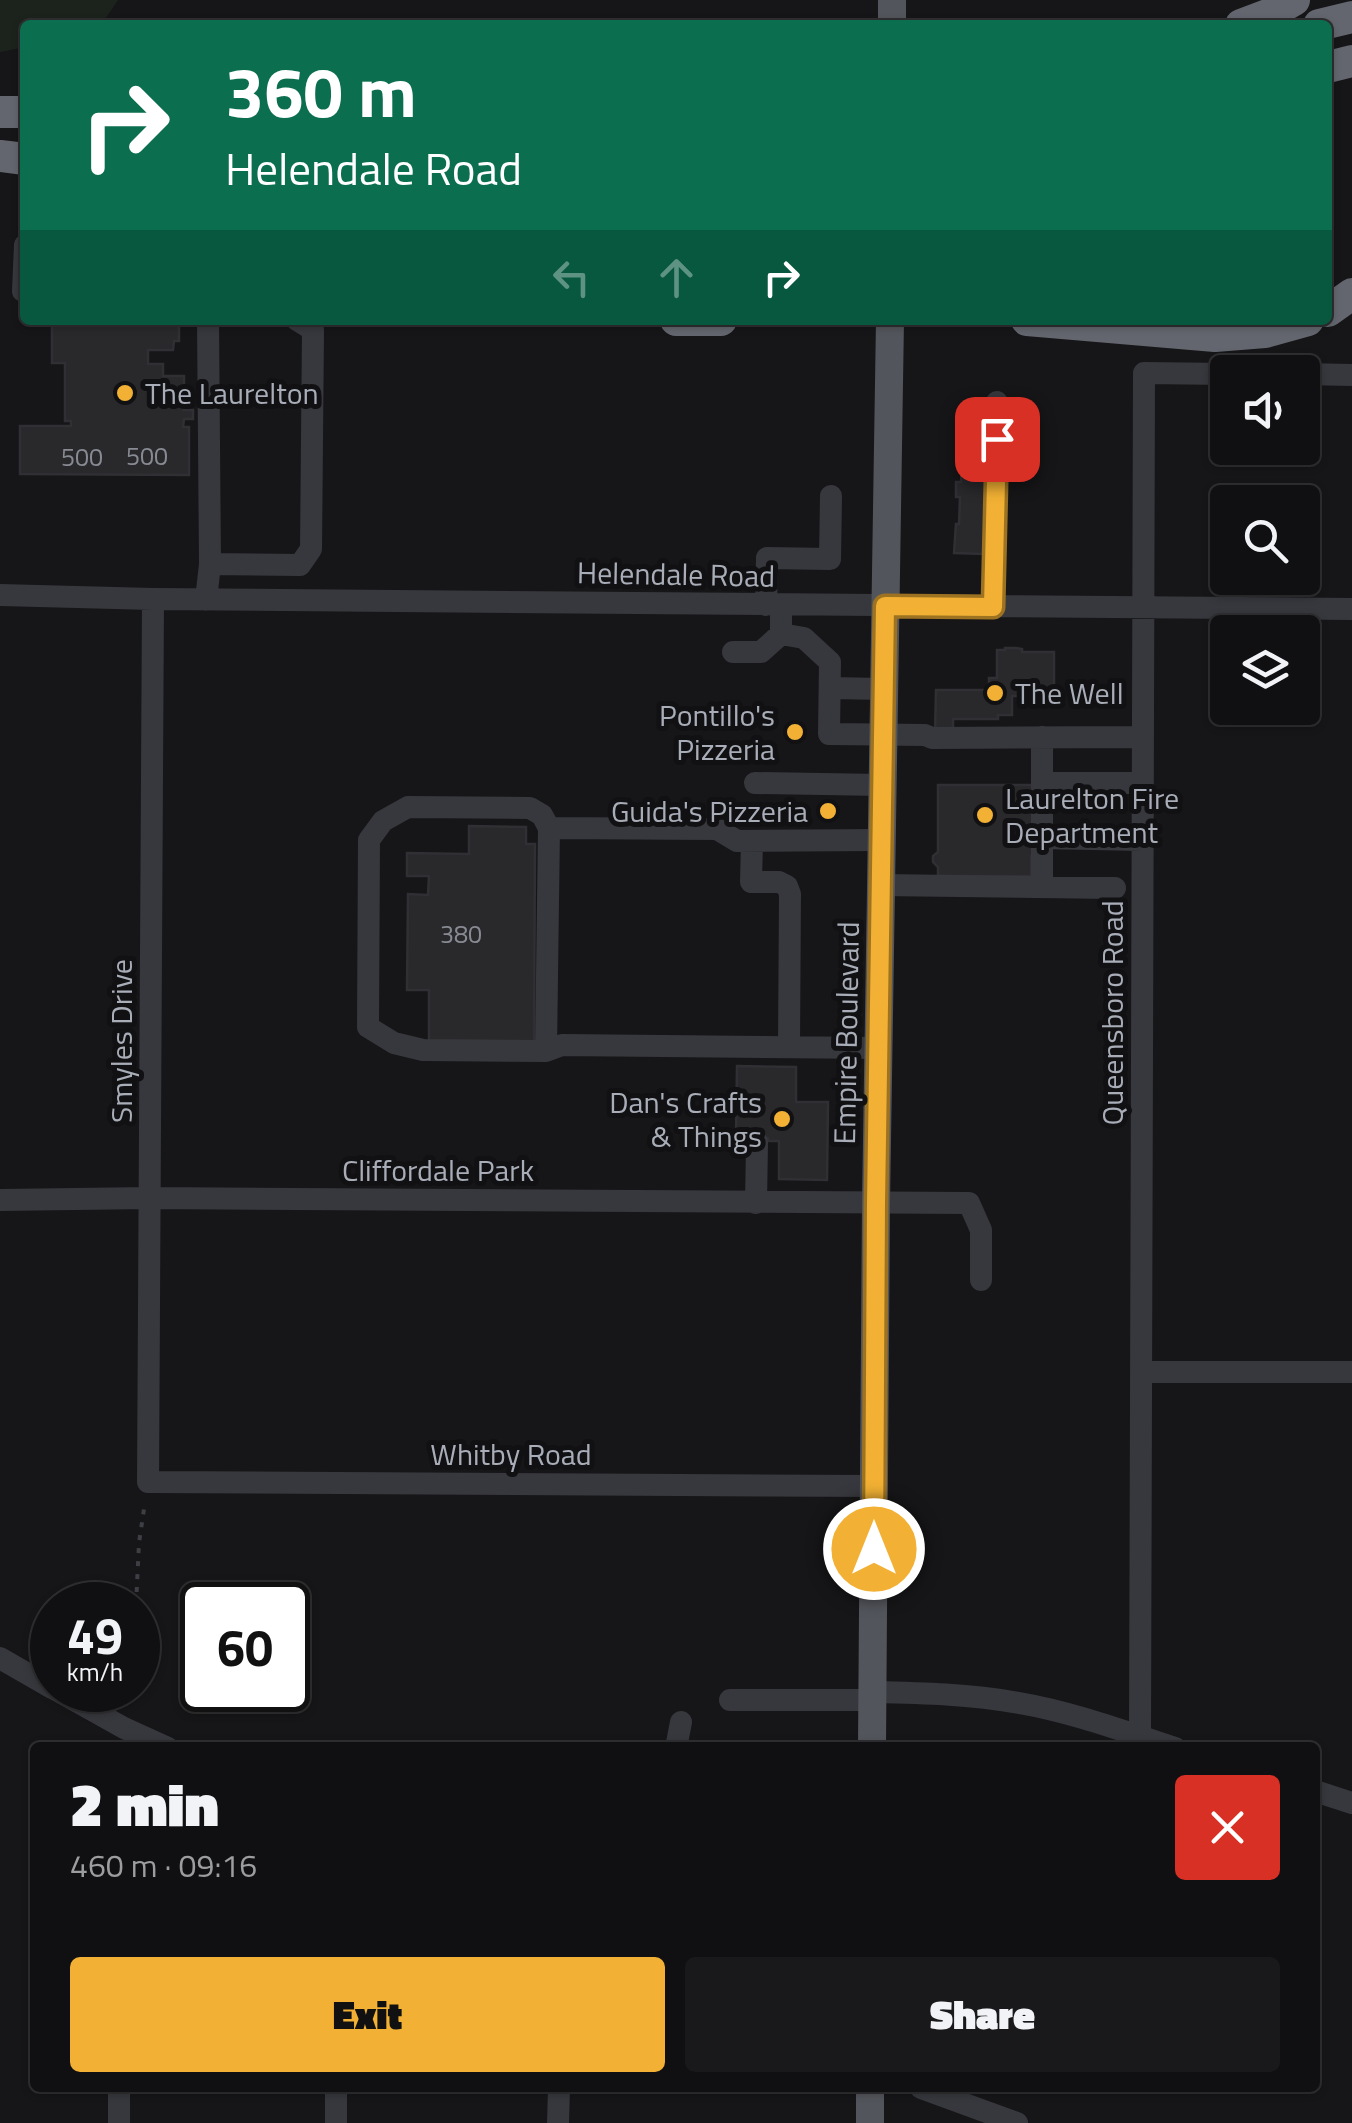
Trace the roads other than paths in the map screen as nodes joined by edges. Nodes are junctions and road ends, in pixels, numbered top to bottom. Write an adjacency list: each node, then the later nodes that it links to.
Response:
1 (1294, 0): 2 (highway)
2 (1254, 20)
3 (208, 325): 13 (street)
4 (306, 325): 13 (street)
5 (890, 325): 18 (main road, Empire Boulevard)
6 (1086, 325): 7 (highway)
7 (1290, 325)
8 (1210, 374): 20 (street, Queensboro Road)
9 (1320, 374): 10 (street)
10 (1352, 374)
11 (998, 402): 19 (street)
12 (831, 496): 17 (street)
13 (210, 564): 16 (street)
14 (0, 595): 15 (street, Helendale Road)
15 (153, 599): 16 (street, Helendale Road); 45 (street, Smyles Drive)
16 (206, 600): 17 (street, Helendale Road)
17 (774, 605): 18 (street, Helendale Road); 22 (street)
18 (885, 606): 19 (street, Helendale Road); 25 (main road, Empire Boulevard)
19 (993, 607): 20 (street, Helendale Road)
20 (1143, 608): 21 (street, Helendale Road); 28 (street, Queensboro Road)
21 (1352, 609)
22 (781, 634): 23 (street); 24 (street)
23 (733, 652)
24 (830, 688): 25 (street); 26 (street)
25 (884, 689): 26 (main road, Empire Boulevard)
26 (883, 735): 27 (street); 32 (main road, Empire Boulevard)
27 (1042, 737): 28 (street); 29 (street)
28 (1142, 737): 30 (street, Queensboro Road)
29 (1042, 783): 30 (street); 34 (street)
30 (1142, 783): 36 (street, Queensboro Road)
31 (755, 784): 32 (street)
32 (882, 785): 35 (main road, Empire Boulevard)
33 (548, 828): 37 (street); 43 (street); 43 (street)
34 (1042, 838): 36 (street); 39 (street)
35 (882, 840): 37 (street); 38 (main road, Empire Boulevard)
36 (1142, 840): 50 (street, Queensboro Road)
37 (752, 841): 41 (street)
38 (880, 885): 39 (street); 42 (main road, Empire Boulevard)
39 (1042, 888): 40 (street)
40 (1115, 888)
41 (789, 1046): 42 (street); 43 (street)
42 (878, 1048): 48 (main road, Empire Boulevard)
43 (546, 1051)
44 (756, 1142): 47 (street)
45 (150, 1198): 46 (street, Cliffordale Park); 47 (street, Cliffordale Park); 52 (street, Smyles Drive)
46 (0, 1200)
47 (756, 1203): 48 (street, Cliffordale Park)
48 (876, 1204): 49 (street, Cliffordale Park); 53 (main road, Empire Boulevard)
49 (982, 1280)
50 (1141, 1372): 51 (street); 60 (street, Queensboro Road)
51 (1352, 1372)
52 (148, 1482): 53 (street, Whitby Road)
53 (874, 1486): 56 (main road, Empire Boulevard)
54 (0, 1658): 55 (street)
55 (30, 1675)
56 (872, 1696): 57 (street); 60 (street); 63 (main road, Empire Boulevard)
57 (730, 1700)
58 (86, 1712): 61 (street)
59 (680, 1722): 62 (street)
60 (1140, 1736): 64 (street)
61 (123, 1738)
62 (677, 1742)
63 (872, 1742)
64 (1158, 1742)
65 (1320, 1793): 66 (street)
66 (1352, 1803)
67 (120, 2092): 72 (street)
68 (336, 2092): 73 (street)
69 (559, 2092): 74 (street)
70 (870, 2092): 75 (main road)
71 (931, 2092): 76 (street)
72 (119, 2123)
73 (336, 2123)
74 (558, 2123)
75 (870, 2123)
76 (1017, 2123)

